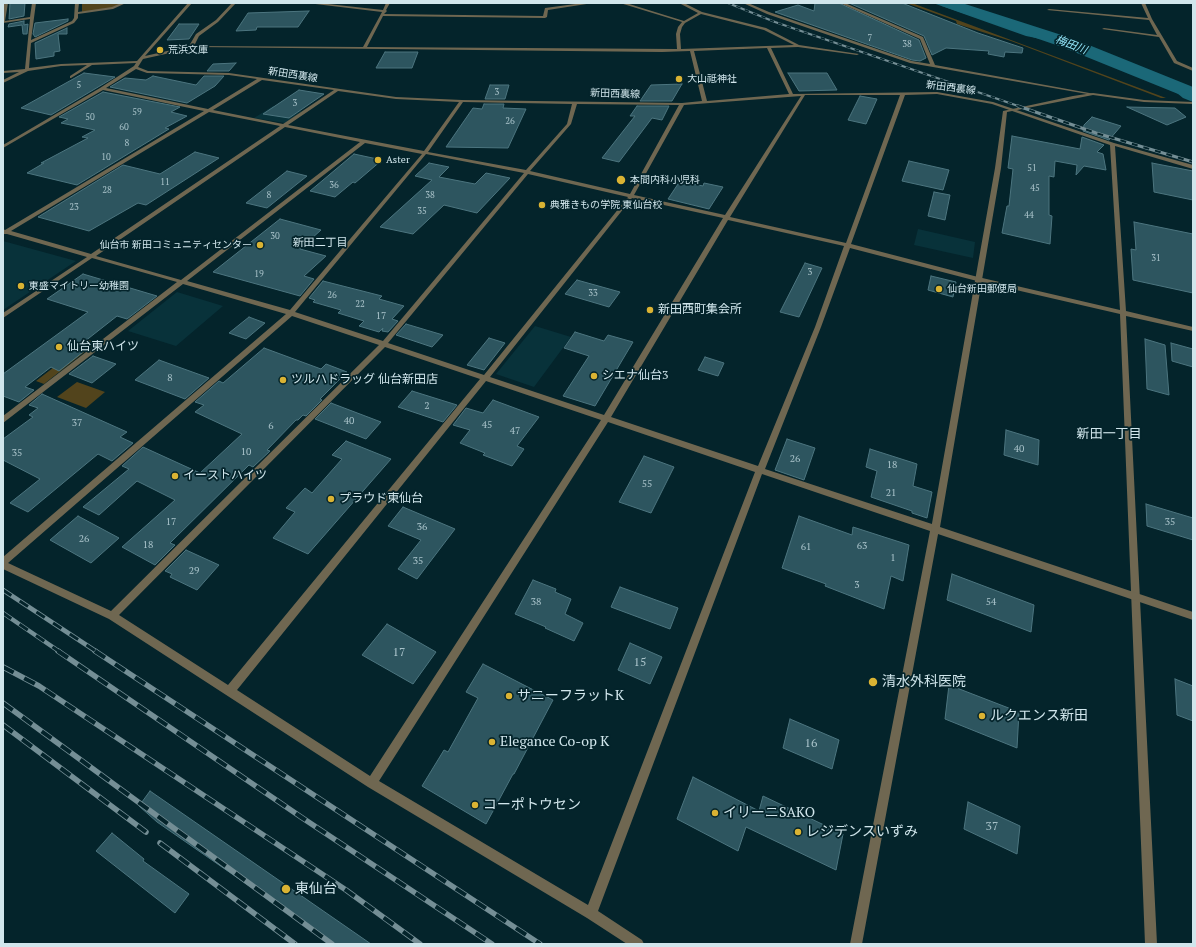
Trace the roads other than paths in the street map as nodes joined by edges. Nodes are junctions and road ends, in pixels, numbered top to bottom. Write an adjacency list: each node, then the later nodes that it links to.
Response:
1 (6, 3): 19 (street)
2 (34, 3): 19 (street)
3 (77, 3): 16 (street)
4 (124, 3): 16 (street)
5 (190, 3): 32 (street)
6 (234, 3): 26 (street)
7 (309, 3): 17 (street)
8 (388, 3): 17 (street)
9 (591, 3): 17 (street)
10 (622, 3): 21 (street)
11 (681, 3): 18 (street)
12 (745, 3): 35 (street)
13 (842, 3): 35 (street)
14 (1143, 3): 20 (street)
15 (1049, 10): 20 (street)
16 (76, 13): 24 (street)
17 (384, 13): 28 (street)
18 (700, 13): 21 (street); 25 (street)
19 (32, 18): 24 (street)
20 (1150, 20): 23 (street)
21 (684, 22): 29 (street)
22 (1104, 29): 23 (street)
23 (1159, 36): 36 (street)
24 (29, 42): 37 (street)
25 (798, 46): 27 (street); 31 (street)
26 (191, 47): 28 (street); 32 (street)
27 (768, 47): 30 (street); 48 (street)
28 (364, 48): 29 (street)
29 (679, 50): 30 (street)
30 (692, 50): 51 (street)
31 (857, 54)
32 (138, 62): 33 (street); 41 (street, 新田西裏線); 43 (street)
33 (90, 64): 37 (street); 40 (street)
34 (1193, 65): 36 (street)
35 (933, 66): 47 (street)
36 (1184, 66): 38 (street)
37 (27, 70): 39 (street); 42 (street)
38 (1193, 70)
39 (3, 72)
40 (71, 77)
41 (261, 79): 44 (street, 新田西裏線); 55 (street)
42 (3, 82)
43 (102, 89): 55 (street); 59 (street)
44 (337, 90): 49 (street, 新田西裏線); 56 (street)
45 (903, 93): 46 (street, 新田西裏線); 54 (street, 新田西裏線); 66 (street)
46 (804, 94): 48 (street, 新田西裏線); 64 (street)
47 (1093, 94): 53 (street); 54 (street)
48 (792, 95): 51 (street, 新田西裏線)
49 (462, 101): 50 (street, 新田西裏線); 60 (street)
50 (575, 102): 52 (street, 新田西裏線); 62 (street)
51 (705, 103): 52 (street, 新田西裏線)
52 (682, 104): 63 (street)
53 (1191, 104)
54 (1010, 109): 58 (street, 新田西裏線); 68 (street)
55 (208, 110): 56 (street); 65 (street)
56 (285, 126): 57 (street); 67 (street)
57 (364, 141): 60 (street); 69 (street)
58 (1112, 144): 61 (street, 新田西裏線); 71 (street)
59 (3, 146)
60 (424, 153): 62 (street); 70 (street)
61 (1193, 167)
62 (527, 172): 63 (street); 74 (street)
63 (631, 196): 64 (street); 75 (street)
64 (726, 218): 66 (street); 76 (street)
65 (4, 232): 67 (street)
66 (846, 245): 68 (street); 78 (street)
67 (92, 256): 69 (street); 72 (street)
68 (977, 279): 71 (street); 79 (street)
69 (184, 282): 70 (street); 77 (street)
70 (291, 313): 74 (street); 80 (street)
71 (1123, 313): 73 (street); 82 (street)
72 (3, 316)
73 (1193, 330)
74 (384, 344): 75 (street); 83 (street)
75 (485, 378): 76 (street); 85 (street)
76 (606, 418): 78 (street); 86 (street)
77 (3, 420)
78 (760, 470): 79 (street); 87 (street)
79 (934, 529): 82 (street); 88 (street)
80 (3, 562)
81 (3, 565): 83 (street)
82 (1135, 596): 84 (street); 90 (street)
83 (112, 616): 85 (street)
84 (1193, 616)
85 (230, 691): 86 (street)
86 (372, 783): 87 (street)
87 (591, 914): 89 (street)
88 (858, 943)
89 (638, 944)
90 (1151, 944)

